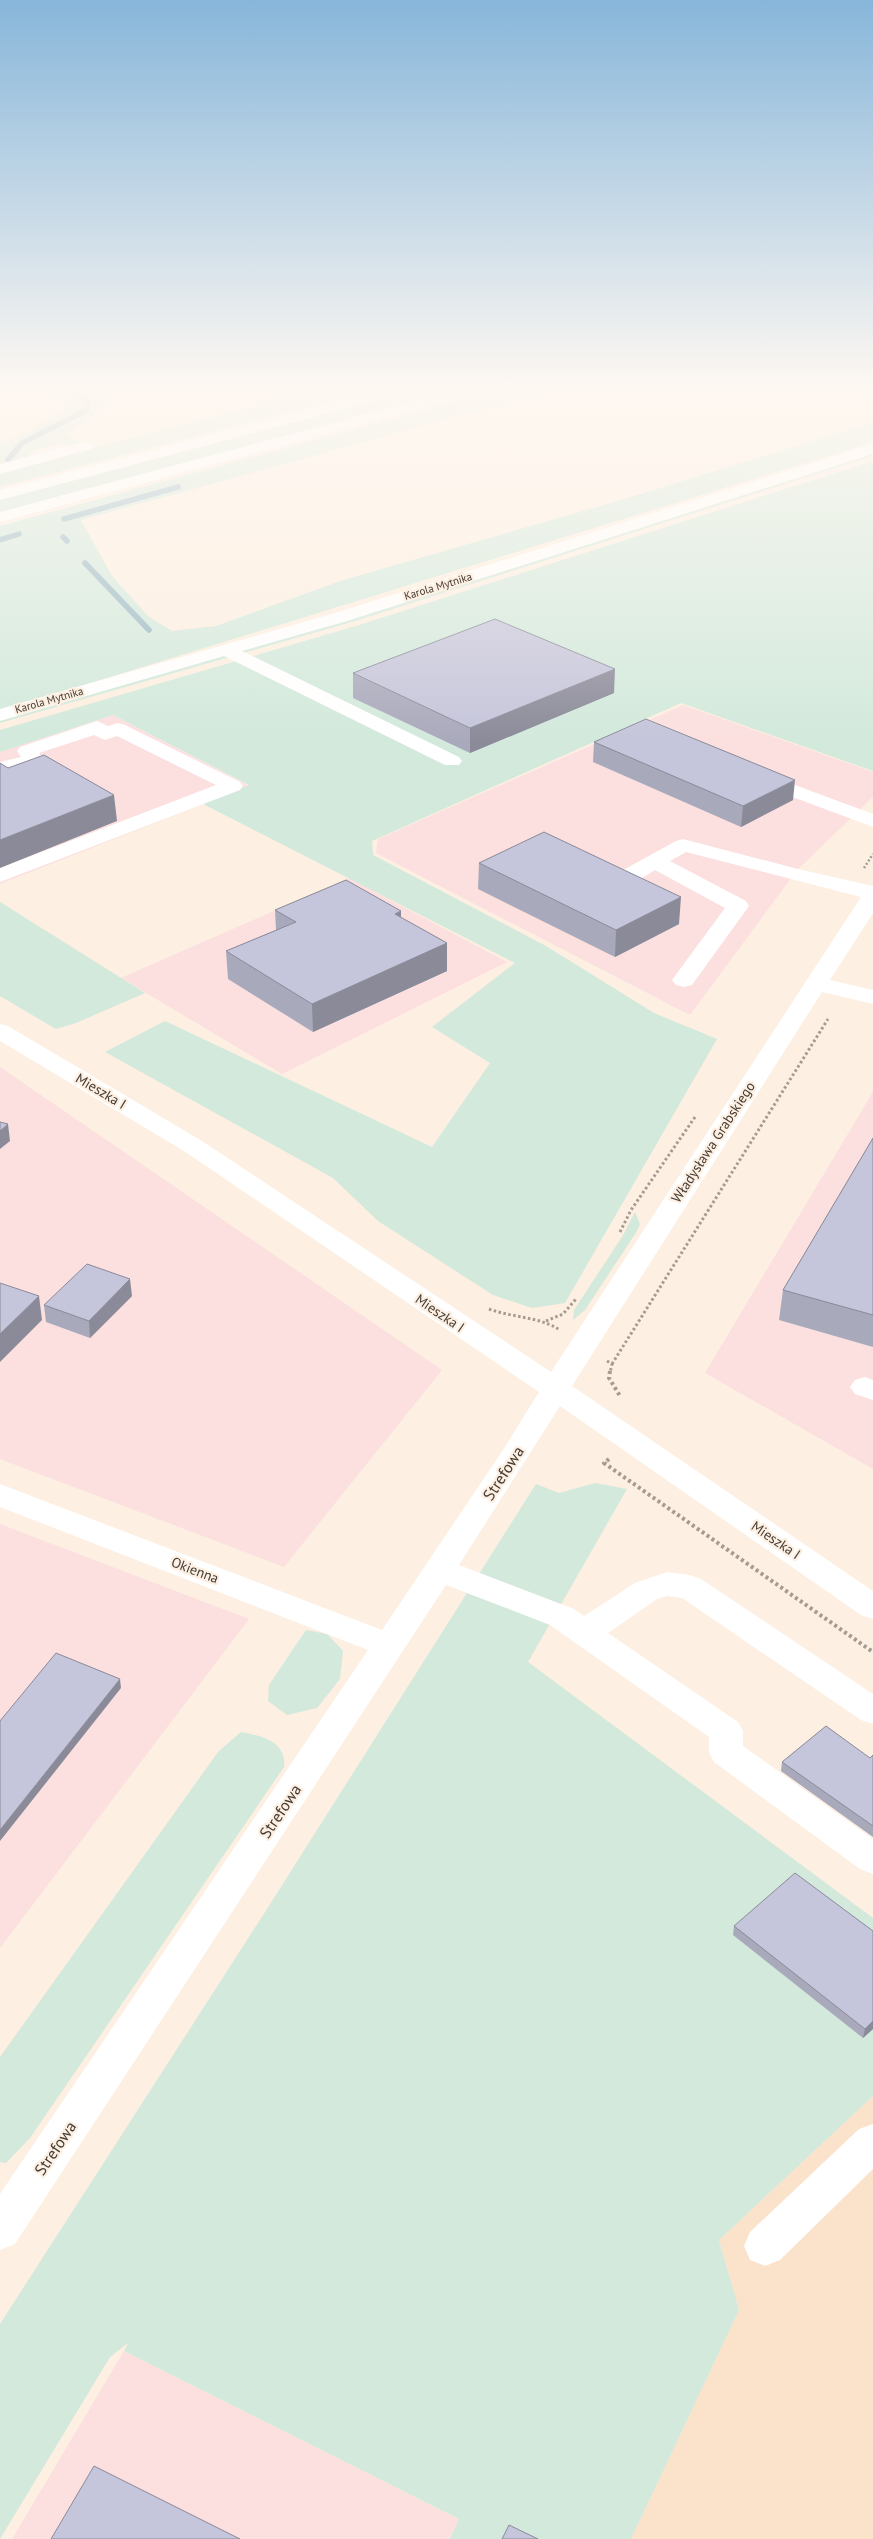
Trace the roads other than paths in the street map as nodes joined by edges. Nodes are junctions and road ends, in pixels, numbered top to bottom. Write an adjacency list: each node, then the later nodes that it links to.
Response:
1 (39, 506): 3 (main road)
2 (690, 506): 4 (main road, Karola Mytnika)
3 (0, 517)
4 (225, 650): 5 (main road, Karola Mytnika); 6 (main road)
5 (0, 715)
6 (452, 761)
7 (0, 768): 11 (main road)
8 (745, 772): 9 (main road)
9 (873, 821)
10 (654, 862): 12 (main road); 13 (main road); 14 (main road)
11 (0, 876)
12 (615, 884)
13 (873, 894): 15 (main road, Władysława Grabskiego)
14 (684, 980)
15 (816, 984): 16 (main road); 18 (main road, Władysława Grabskiego)
16 (873, 996)
17 (0, 1031): 18 (main road, Mieszka I)
18 (554, 1388): 20 (main road, Strefowa); 21 (main road, Mieszka I)
19 (0, 1495): 23 (main road, Okienna)
20 (438, 1570): 22 (main road); 23 (main road, Strefowa)
21 (873, 1607)
22 (585, 1632): 24 (main road); 25 (main road)
23 (390, 1646): 27 (main road, Strefowa)
24 (873, 1711)
25 (873, 1859)
26 (873, 2142): 28 (main road)
27 (7, 2207)
28 (766, 2246)

